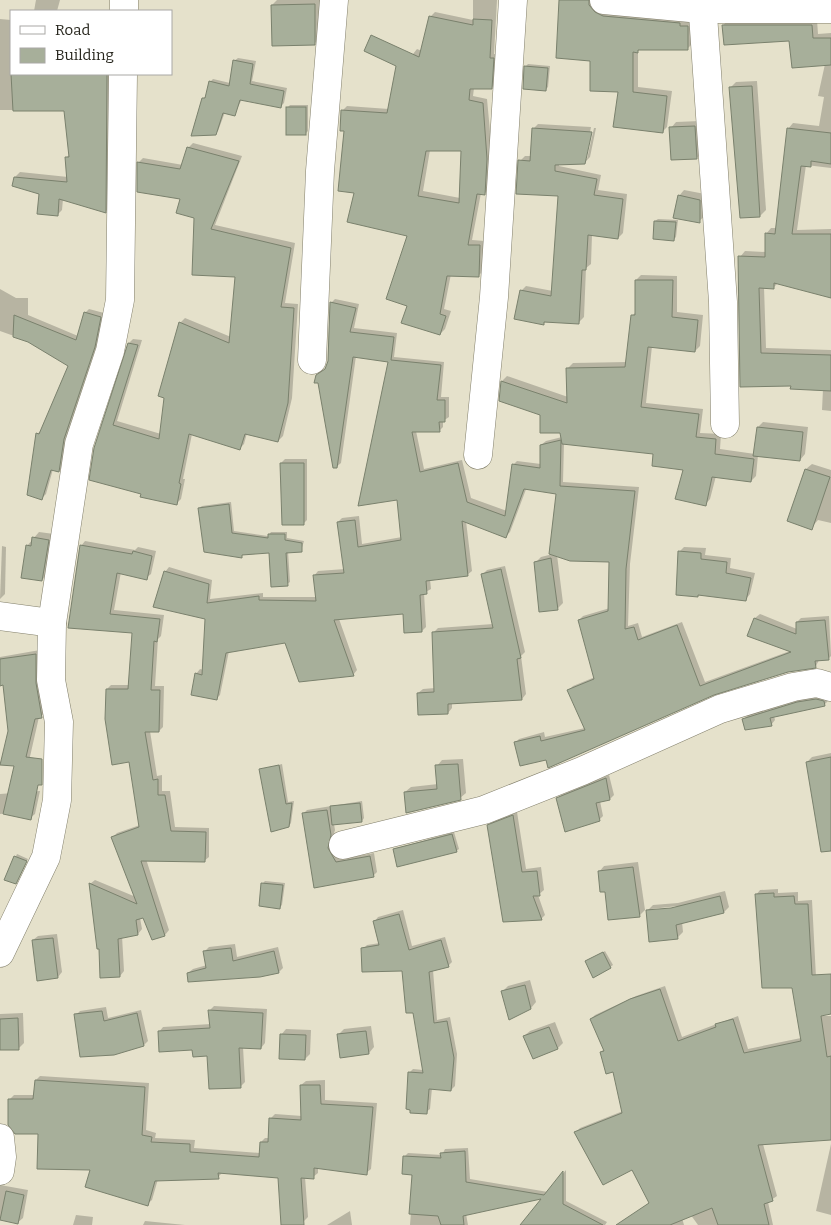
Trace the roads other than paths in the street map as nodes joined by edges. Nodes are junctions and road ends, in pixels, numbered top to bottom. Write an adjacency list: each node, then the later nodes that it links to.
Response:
1 (334, 0): 7 (street)
2 (513, 0): 9 (street)
3 (604, 0): 4 (street)
4 (701, 4): 5 (street); 8 (street)
5 (831, 9)
6 (123, 75): 11 (street)
7 (312, 360)
8 (726, 424)
9 (478, 455)
10 (0, 616): 11 (street)
11 (52, 623): 14 (street)
12 (831, 687): 13 (street)
13 (343, 845)
14 (0, 954)
15 (0, 1138): 16 (street)
16 (0, 1171)

